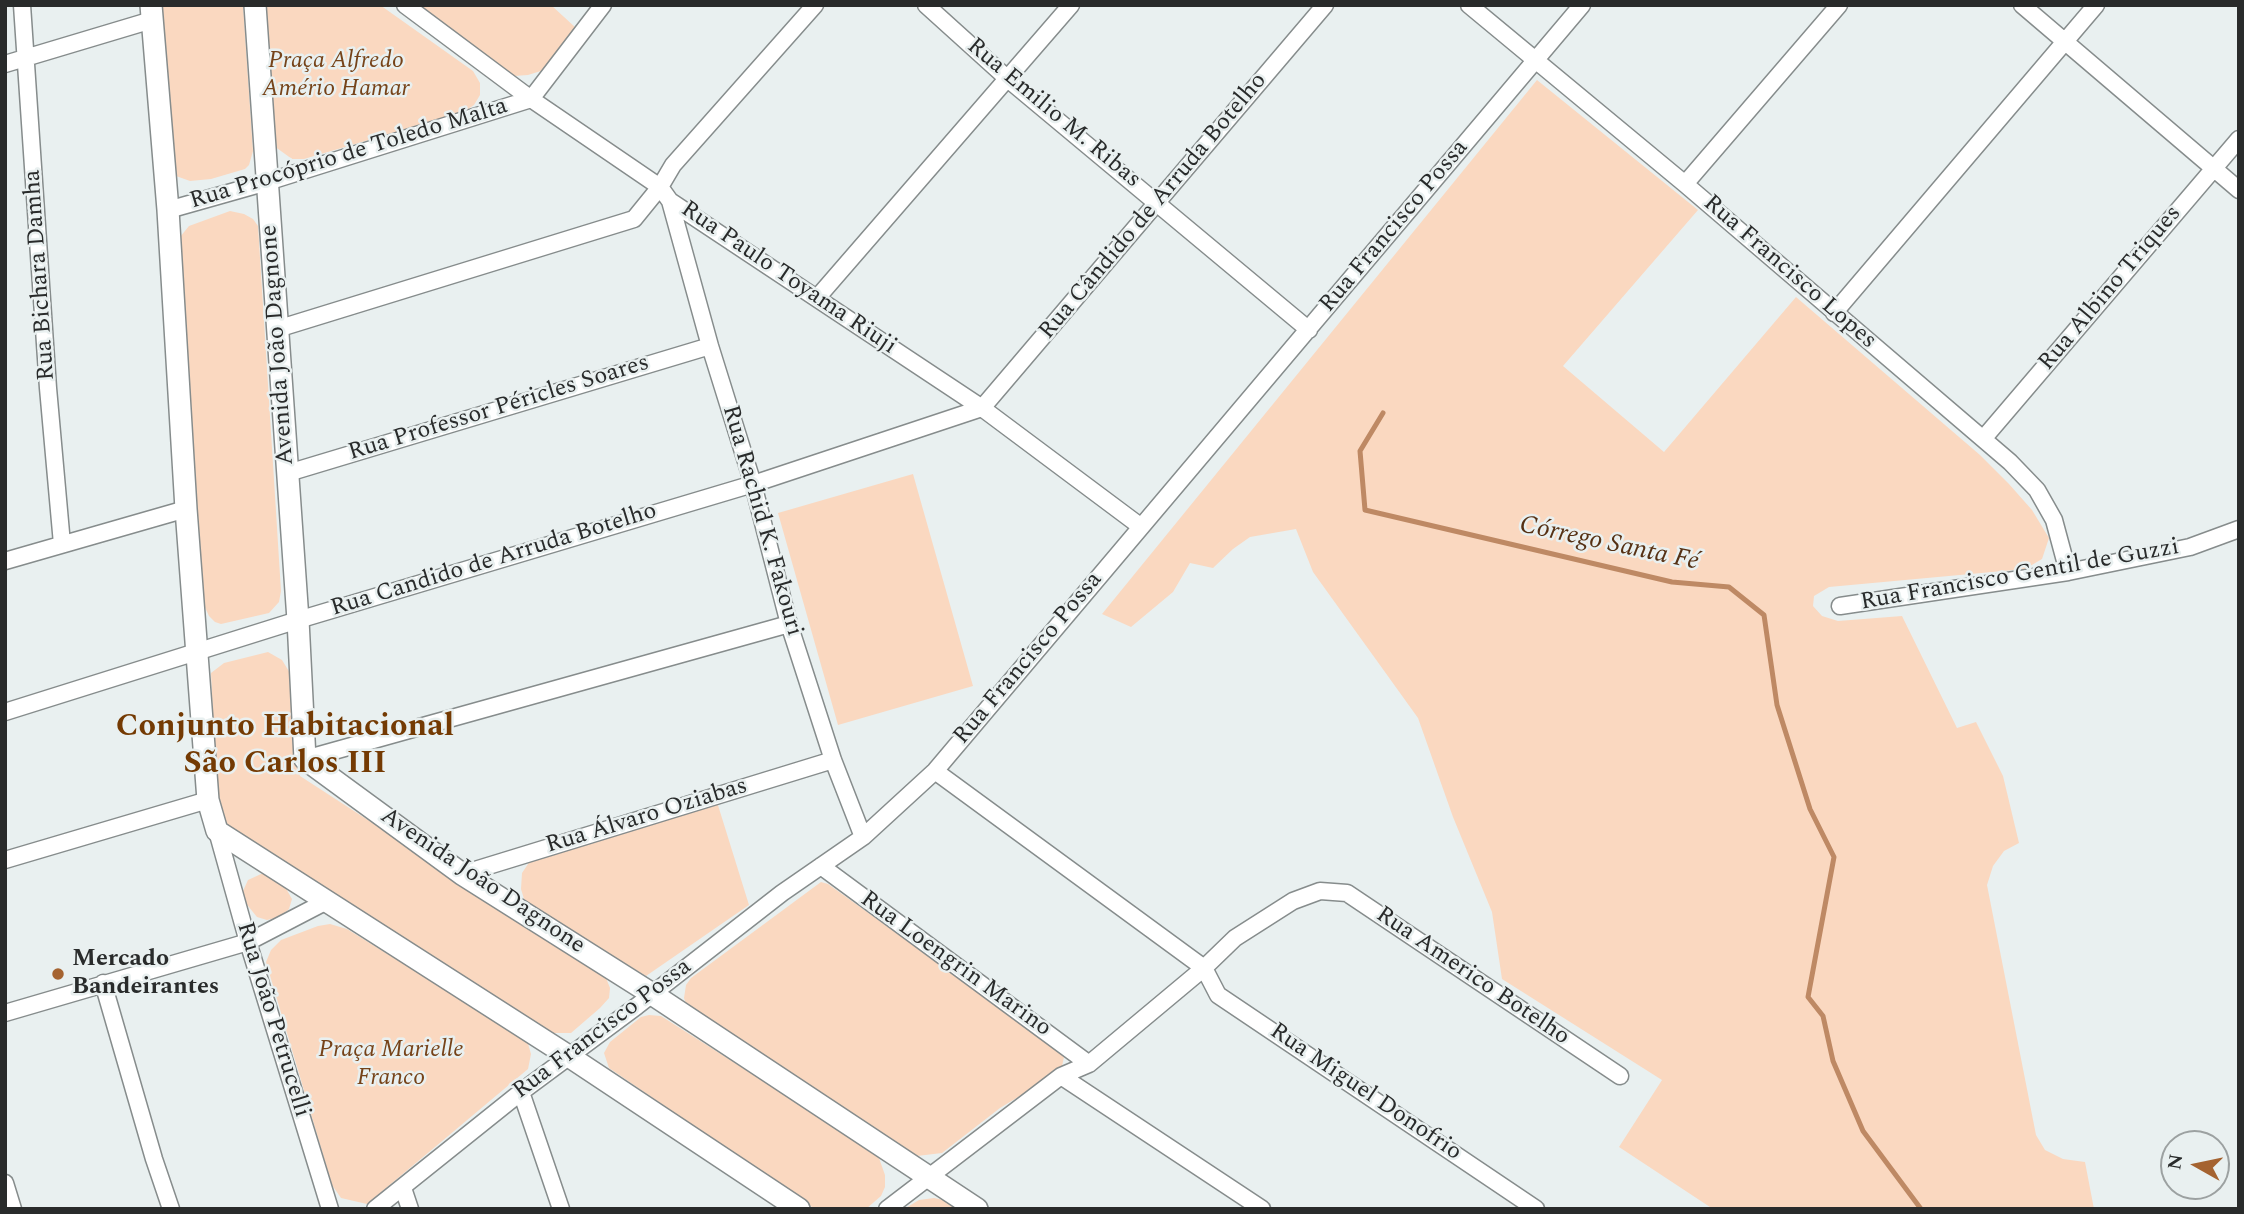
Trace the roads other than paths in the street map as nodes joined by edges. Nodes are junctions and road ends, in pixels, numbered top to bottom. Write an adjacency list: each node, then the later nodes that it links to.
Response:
1 (22, 5): 16 (street, Rua Bichara Damha)
2 (255, 5): 23 (street, Avenida João Dagnone)
3 (405, 5): 20 (street, Rua Paulo Toyama Riuji)
4 (603, 5): 20 (street)
5 (815, 5): 25 (street)
6 (926, 5): 19 (street, Rua Emilio M. Ribas)
7 (1071, 5): 19 (street)
8 (1325, 5): 28 (street, Rua Cândido de Arruda Botelho)
9 (1469, 5): 17 (street, Rua Francisco Lopes)
10 (1582, 5): 17 (street, Rua Francisco Possa)
11 (1839, 5): 24 (street)
12 (2022, 5): 15 (street)
13 (2096, 5): 15 (street)
14 (152, 13): 16 (street); 29 (street)
15 (2066, 41): 22 (street); 31 (street)
16 (26, 58): 18 (street); 42 (street, Rua Bichara Damha)
17 (1535, 61): 24 (street, Rua Francisco Lopes); 33 (street, Rua Francisco Possa)
18 (5, 64)
19 (1009, 79): 28 (street, Rua Emilio M. Ribas); 30 (street)
20 (531, 99): 23 (street, Rua Procóprio de Toledo Malta); 25 (street, Rua Paulo Toyama Riuji)
21 (2239, 139): 22 (street, Rua Albino Triques)
22 (2214, 168): 26 (street); 36 (street, Rua Albino Triques)
23 (267, 182): 29 (street, Rua Procóprio de Toledo Malta); 32 (street, Avenida João Dagnone)
24 (1685, 184): 31 (street, Rua Francisco Lopes)
25 (660, 187): 27 (street, Rua Paulo Toyama Riuji); 32 (street)
26 (2239, 190)
27 (670, 201): 30 (street, Rua Paulo Toyama Riuji); 34 (street, Rua Rachid K. Fakouri)
28 (1158, 203): 33 (street, Rua Emilio M. Ribas); 35 (street, Rua Cândido de Arruda Botelho)
29 (168, 210): 39 (street)
30 (817, 298): 35 (street, Rua Paulo Toyama Riuji)
31 (1834, 313): 36 (street, Rua Francisco Lopes)
32 (277, 329): 37 (street, Avenida João Dagnone)
33 (1309, 330): 40 (street, Rua Francisco Possa)
34 (710, 346): 37 (street, Rua Professor Péricles Soares); 38 (street, Rua Rachid K. Fakouri)
35 (982, 408): 38 (street, Rua Candido de Arruda Botelho); 40 (street, Rua Paulo Toyama Riuji)
36 (1983, 439): 44 (street, Rua Francisco Lopes)
37 (288, 473): 46 (street, Avenida João Dagnone)
38 (753, 484): 46 (street, Rua Candido de Arruda Botelho); 47 (street, Rua Rachid K. Fakouri)
39 (186, 509): 42 (street); 48 (street)
40 (1140, 526): 52 (street, Rua Francisco Possa)
41 (2239, 529): 44 (street, Rua Francisco Gentil de Guzzi)
42 (62, 544): 43 (street)
43 (5, 561)
44 (2068, 572): 45 (street, Rua Francisco Gentil de Guzzi)
45 (1840, 606)
46 (298, 620): 48 (street, Rua Candido de Arruda Botelho); 50 (street, Avenida João Dagnone)
47 (789, 624): 50 (street); 51 (street, Rua Rachid K. Fakouri)
48 (198, 653): 49 (street, Rua Candido de Arruda Botelho); 53 (street)
49 (5, 712)
50 (305, 759): 58 (street, Avenida João Dagnone)
51 (833, 760): 55 (street, Rua Rachid K. Fakouri); 58 (street, Rua Álvaro Oziabas)
52 (935, 771): 55 (street, Rua Francisco Possa); 61 (street)
53 (208, 800): 54 (street); 56 (street)
54 (217, 831): 59 (street); 60 (street, Rua João Petrucelli)
55 (863, 837): 57 (street, Rua Francisco Possa)
56 (5, 860)
57 (821, 866): 63 (street, Rua Francisco Possa); 66 (street, Rua Loengrin Marino)
58 (462, 874): 63 (street, Avenida João Dagnone)
59 (325, 902): 60 (street); 65 (street)
60 (248, 942): 62 (street); 75 (street, Rua João Petrucelli)
61 (1204, 968): 66 (street); 68 (street, Rua Americo Botelho); 83 (street, Rua Miguel Donofrio)
62 (103, 983): 64 (street); 74 (street)
63 (652, 994): 65 (street, Rua Francisco Possa); 70 (street, Avenida João Dagnone)
64 (5, 1013)
65 (570, 1057): 69 (street, Rua Francisco Possa); 79 (street)
66 (1089, 1064): 67 (street)
67 (1061, 1076): 70 (street); 82 (street)
68 (1620, 1076)
69 (521, 1092): 72 (street, Rua Francisco Possa); 78 (street)
70 (928, 1176): 80 (street); 81 (street, Avenida João Dagnone)
71 (5, 1183): 73 (street)
72 (403, 1188): 76 (street, Rua Francisco Possa); 77 (street)
73 (13, 1209)
74 (171, 1209)
75 (330, 1209)
76 (376, 1209)
77 (410, 1209)
78 (561, 1209)
79 (799, 1209)
80 (887, 1209)
81 (977, 1209)
82 (1262, 1209)
83 (1536, 1209)

